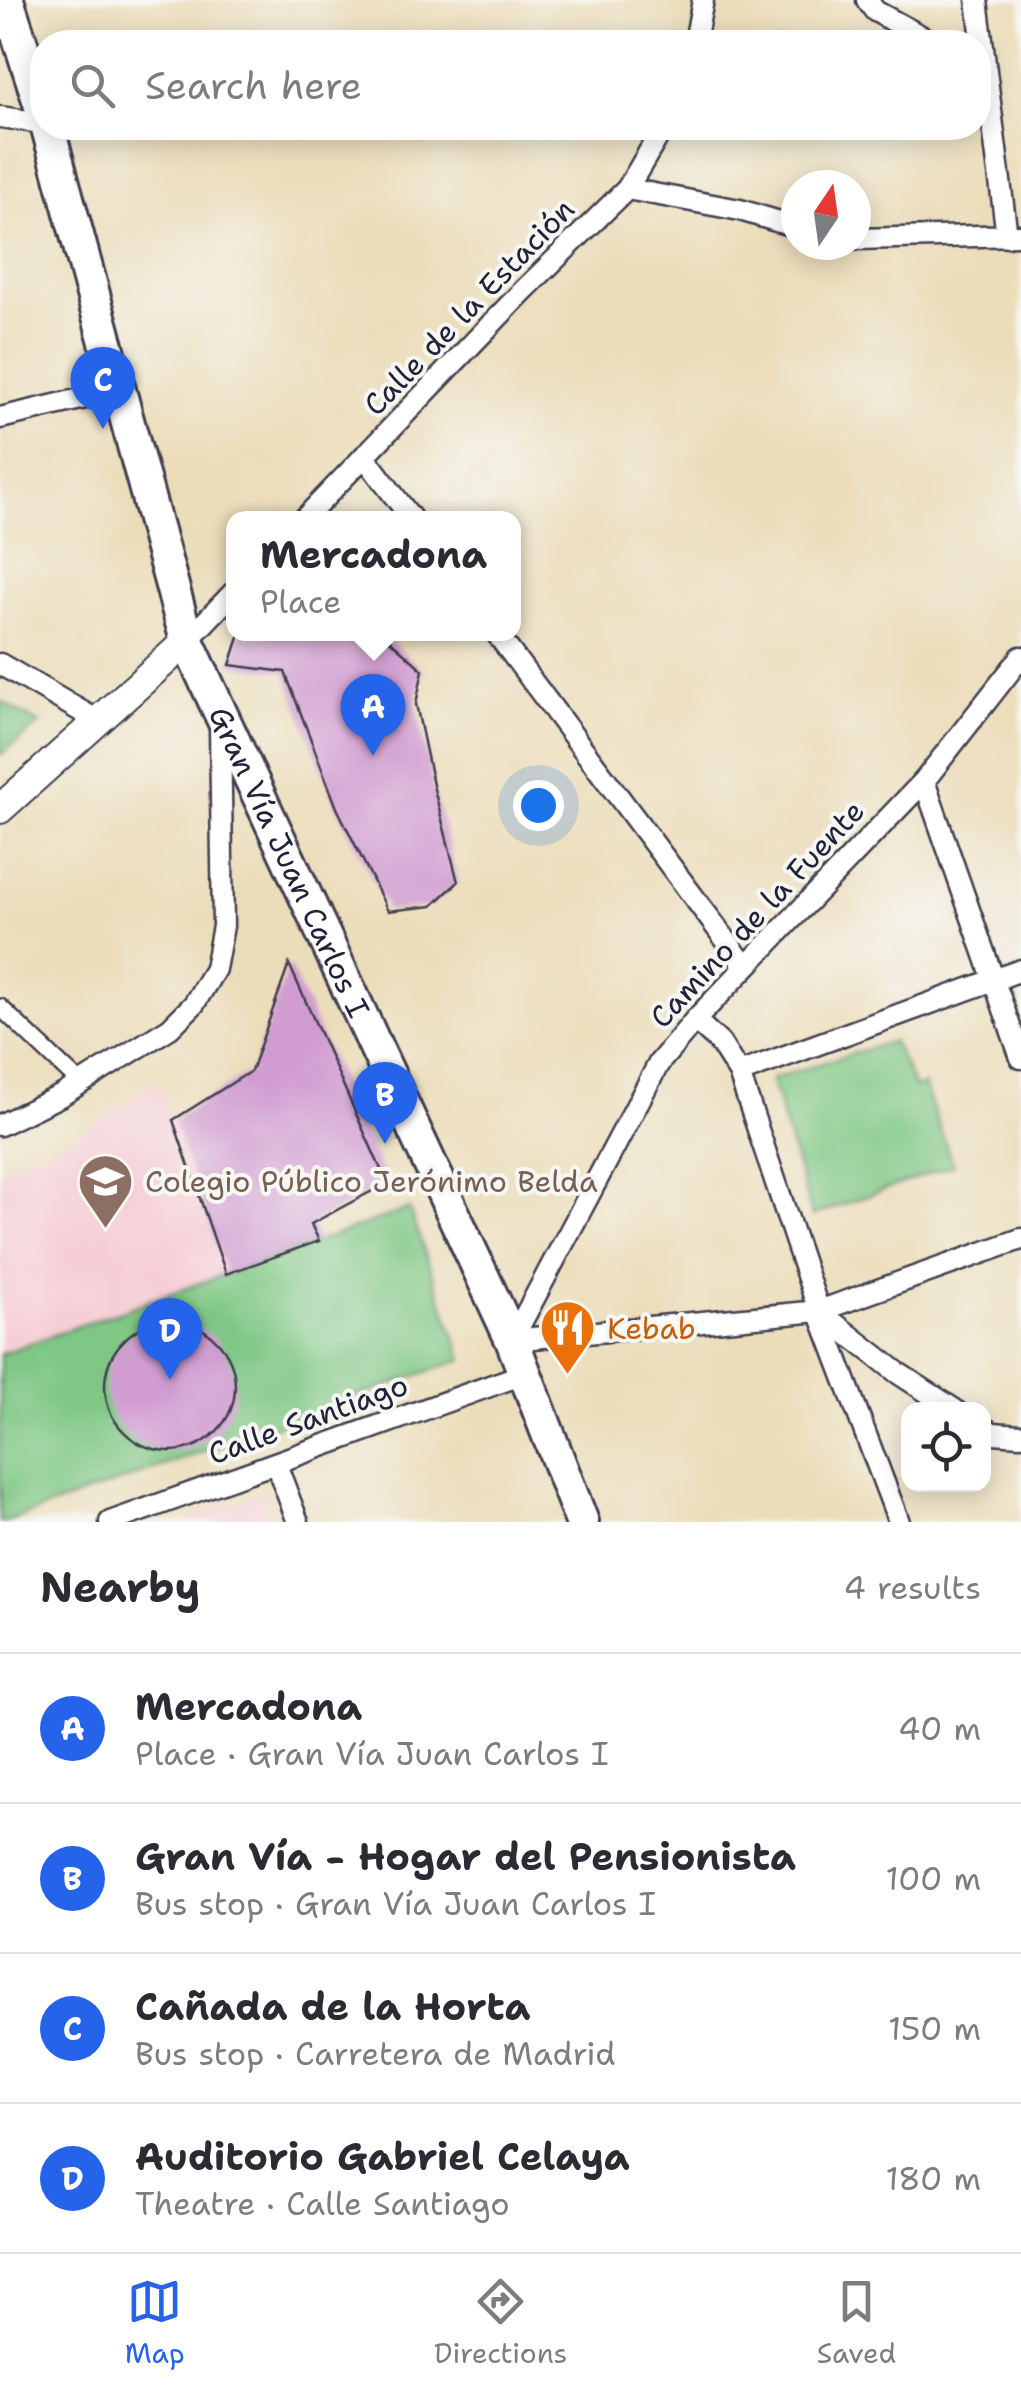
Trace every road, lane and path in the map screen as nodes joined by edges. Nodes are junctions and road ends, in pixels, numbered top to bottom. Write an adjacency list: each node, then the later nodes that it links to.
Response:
1 (6, 0): 8 (main road)
2 (703, 0): 5 (street)
3 (867, 0): 6 (street)
4 (977, 0): 7 (street)
5 (699, 30)
6 (910, 30)
7 (979, 30)
8 (30, 73)
9 (991, 115): 16 (street)
10 (0, 117): 11 (street)
11 (30, 121)
12 (51, 140): 18 (main road, Gran Vía Juan Carlos I)
13 (656, 140): 14 (street, Calle de la Estación)
14 (627, 189): 15 (street); 20 (street, Calle de la Estación)
15 (781, 222)
16 (1014, 235): 17 (street)
17 (871, 239)
18 (119, 390): 19 (street); 24 (main road, Gran Vía Juan Carlos I)
19 (0, 418)
20 (364, 456): 21 (street, Calle de la Estación); 22 (street)
21 (312, 511)
22 (406, 511)
23 (226, 600): 24 (street)
24 (186, 641): 28 (main road, Gran Vía Juan Carlos I); 29 (main road)
25 (502, 641): 32 (street)
26 (1021, 658): 30 (street, Camino de la Fuente)
27 (0, 664): 29 (street)
28 (220, 715): 39 (street); 43 (main road, Gran Vía Juan Carlos I)
29 (98, 721): 31 (main road)
30 (924, 781): 32 (street, Camino de la Fuente); 34 (street)
31 (0, 809)
32 (746, 968): 36 (street, Camino de la Fuente)
33 (1021, 970): 34 (street)
34 (994, 980): 37 (street); 38 (street)
35 (0, 1007): 39 (street)
36 (696, 1020): 38 (street); 43 (street, Camino de la Fuente)
37 (1021, 1058)
38 (739, 1073): 42 (street)
39 (81, 1084): 40 (street)
40 (0, 1124)
41 (1021, 1239): 42 (street)
42 (819, 1311): 43 (street); 45 (street); 52 (street)
43 (512, 1340): 44 (main road, Gran Vía Juan Carlos I)
44 (526, 1373): 48 (street, Calle Santiago); 51 (main road, Gran Vía Juan Carlos I)
45 (943, 1402)
46 (991, 1433): 47 (street)
47 (1021, 1435)
48 (276, 1464): 49 (street, Calle Santiago); 50 (street)
49 (110, 1522)
50 (298, 1522)
51 (582, 1522)
52 (899, 1522)

